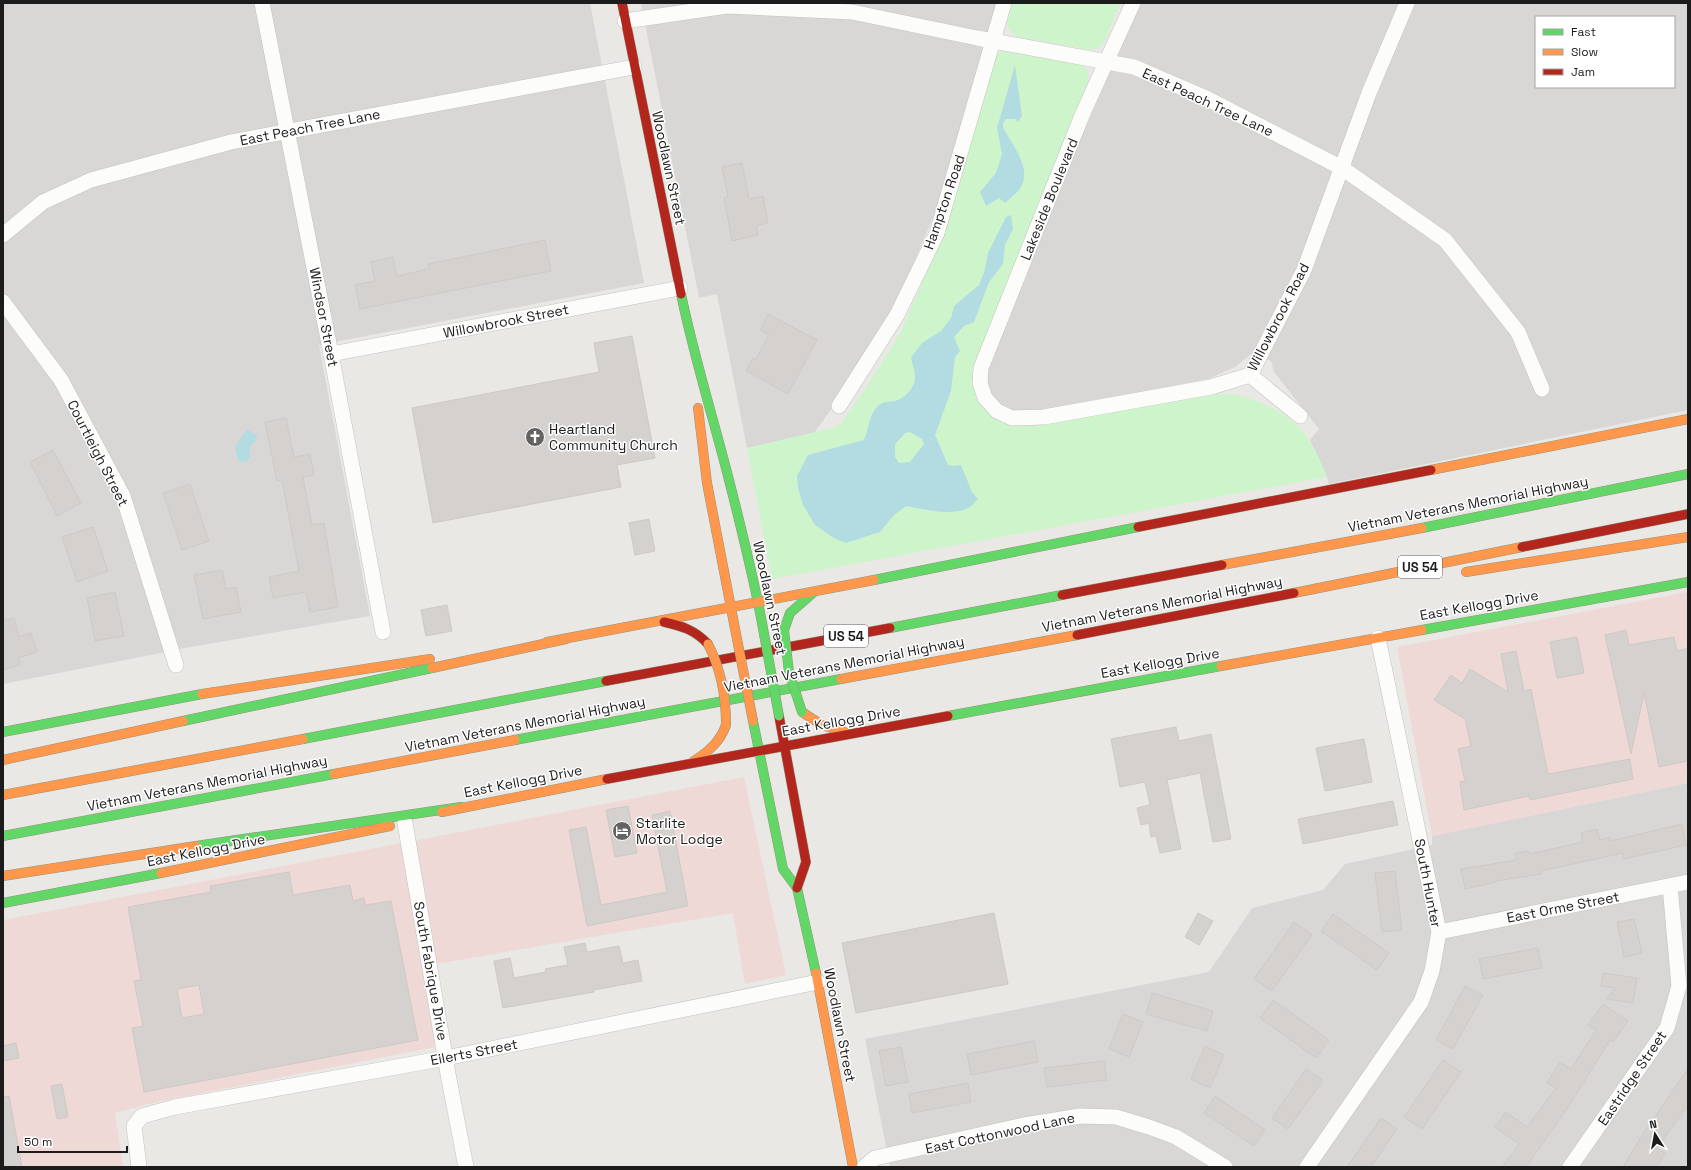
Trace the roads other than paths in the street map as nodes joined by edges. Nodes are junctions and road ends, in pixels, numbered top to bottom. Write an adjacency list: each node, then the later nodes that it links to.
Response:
1 (262, 3): 10 (street, Windsor Street)
2 (622, 3): 6 (main road, Woodlawn Street)
3 (1004, 3): 7 (street, Hampton Road)
4 (1133, 3): 8 (street, Lakeside Boulevard)
5 (1407, 3): 11 (street, Willowbrook Road)
6 (625, 21): 7 (street, East Peach Tree Lane); 9 (main road, Woodlawn Street)
7 (994, 41): 8 (street, East Peach Tree Lane); 20 (street, Hampton Road)
8 (1107, 62): 11 (street, East Peach Tree Lane); 19 (street, Lakeside Boulevard)
9 (634, 67): 10 (street, East Peach Tree Lane); 13 (main road, Woodlawn Street)
10 (288, 132): 12 (street, East Peach Tree Lane); 16 (street, Windsor Street)
11 (1342, 168): 17 (street, Willowbrook Road); 18 (street, East Peach Tree Lane)
12 (3, 235)
13 (680, 288): 15 (main road, Woodlawn Street); 16 (street, Willowbrook Street)
14 (3, 302): 39 (street, Courtleigh Street)
15 (690, 339): 32 (main road, Woodlawn Street); 33 (main road, Woodlawn Street)
16 (331, 354): 36 (street, Windsor Street)
17 (1250, 375): 19 (street, Willowbrook Road); 21 (street)
18 (1542, 389)
19 (985, 398)
20 (839, 406)
21 (1300, 416)
22 (1688, 420): 31 (main road)
23 (1658, 470): 26 (main road)
24 (1688, 474): 26 (main road, Vietnam Veterans Memorial Highway / US 54)
25 (1688, 514): 35 (main road, Vietnam Veterans Memorial Highway / US 54)
26 (1430, 526): 46 (main road, Vietnam Veterans Memorial Highway / US 54)
27 (1688, 537): 28 (main road)
28 (1460, 573)
29 (1688, 582): 37 (main road, East Kellogg Drive)
30 (1381, 585): 35 (main road)
31 (816, 591): 32 (main road); 41 (main road, bridge)
32 (758, 601): 33 (main road); 42 (main road, Woodlawn Street, bridge)
33 (731, 606): 34 (main road); 43 (main road, Woodlawn Street, bridge)
34 (658, 621): 38 (main road); 45 (main road, bridge)
35 (1152, 621): 49 (main road, Vietnam Veterans Memorial Highway / US 54)
36 (383, 632)
37 (1378, 638): 41 (main road, East Kellogg Drive); 55 (street, South Hunter)
38 (566, 639): 40 (main road); 44 (main road)
39 (176, 665)
40 (3, 732)
41 (849, 734): 42 (main road, East Kellogg Drive)
42 (784, 746): 43 (main road, East Kellogg Drive); 53 (main road, Woodlawn Street)
43 (757, 750): 45 (main road, East Kellogg Drive); 53 (main road, Woodlawn Street)
44 (3, 760)
45 (692, 762): 47 (main road, East Kellogg Drive)
46 (3, 795)
47 (461, 807): 48 (main road, East Kellogg Drive); 50 (main road)
48 (405, 823): 54 (main road, East Kellogg Drive); 57 (street, South Fabrique Drive)
49 (3, 836)
50 (3, 876)
51 (1688, 882): 52 (street, East Orme Street)
52 (1670, 886): 55 (street, East Orme Street); 64 (street, Eastridge Street)
53 (797, 888): 56 (main road, Woodlawn Street)
54 (3, 903)
55 (1439, 932): 63 (street, South Hunter)
56 (818, 982): 57 (street, Eilerts Street); 60 (main road, Woodlawn Street)
57 (446, 1058): 58 (street, Eilerts Street); 59 (street, South Fabrique Drive)
58 (139, 1167)
59 (466, 1167)
60 (853, 1167)
61 (864, 1167): 62 (street, East Cottonwood Lane)
62 (1225, 1167)
63 (1307, 1167)
64 (1570, 1167)

